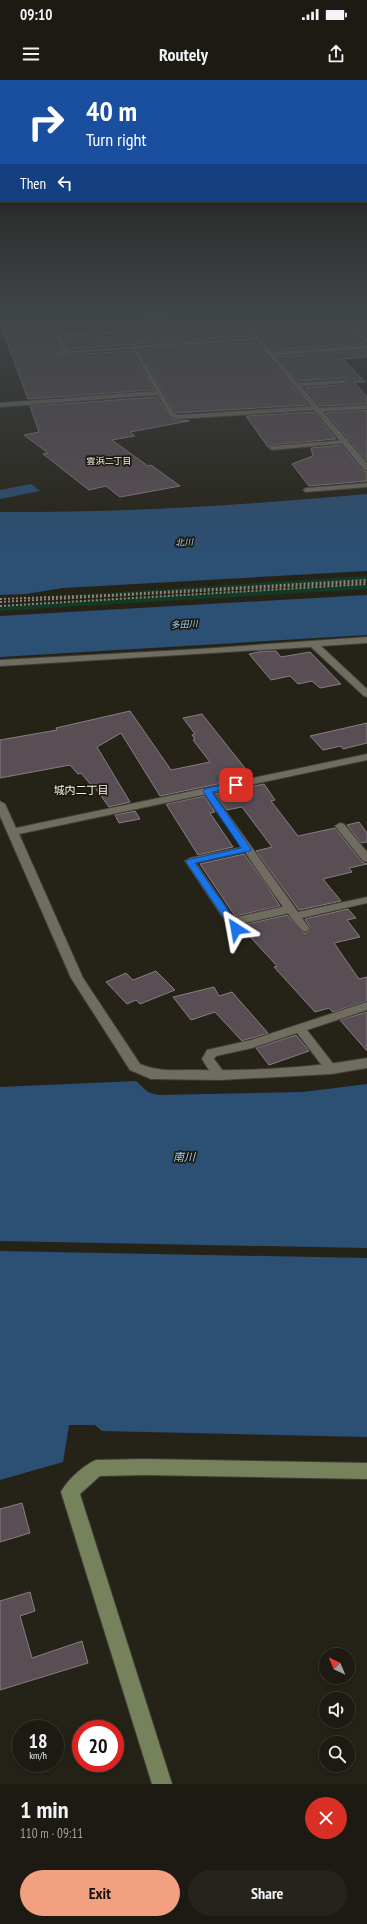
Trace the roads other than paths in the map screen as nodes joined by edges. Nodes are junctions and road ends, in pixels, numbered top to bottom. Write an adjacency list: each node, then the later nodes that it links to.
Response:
1 (139, 395): 4 (lane)
2 (160, 395): 6 (lane)
3 (305, 395): 6 (street)
4 (0, 405)
5 (367, 406): 6 (lane)
6 (317, 409): 7 (street)
7 (345, 442): 8 (lane); 9 (street)
8 (272, 448)
9 (367, 468)
10 (367, 485): 11 (lane)
11 (306, 490)
12 (367, 640): 13 (street)
13 (313, 644): 14 (street); 15 (street)
14 (0, 663)
15 (367, 694)
16 (367, 757): 17 (street)
17 (207, 791): 20 (street); 21 (lane)
18 (0, 804): 20 (street)
19 (340, 826): 22 (lane)
20 (12, 832): 31 (street)
21 (247, 849): 24 (lane); 25 (lane)
22 (367, 859)
23 (367, 900): 24 (lane)
24 (293, 912): 25 (street); 26 (lane)
25 (234, 926)
26 (305, 929)
27 (367, 1006): 28 (lane)
28 (299, 1028): 30 (lane); 31 (lane)
29 (367, 1063): 30 (street)
30 (331, 1069): 31 (street)
31 (220, 1076)
32 (367, 1471): 33 (street)
33 (162, 1784)

